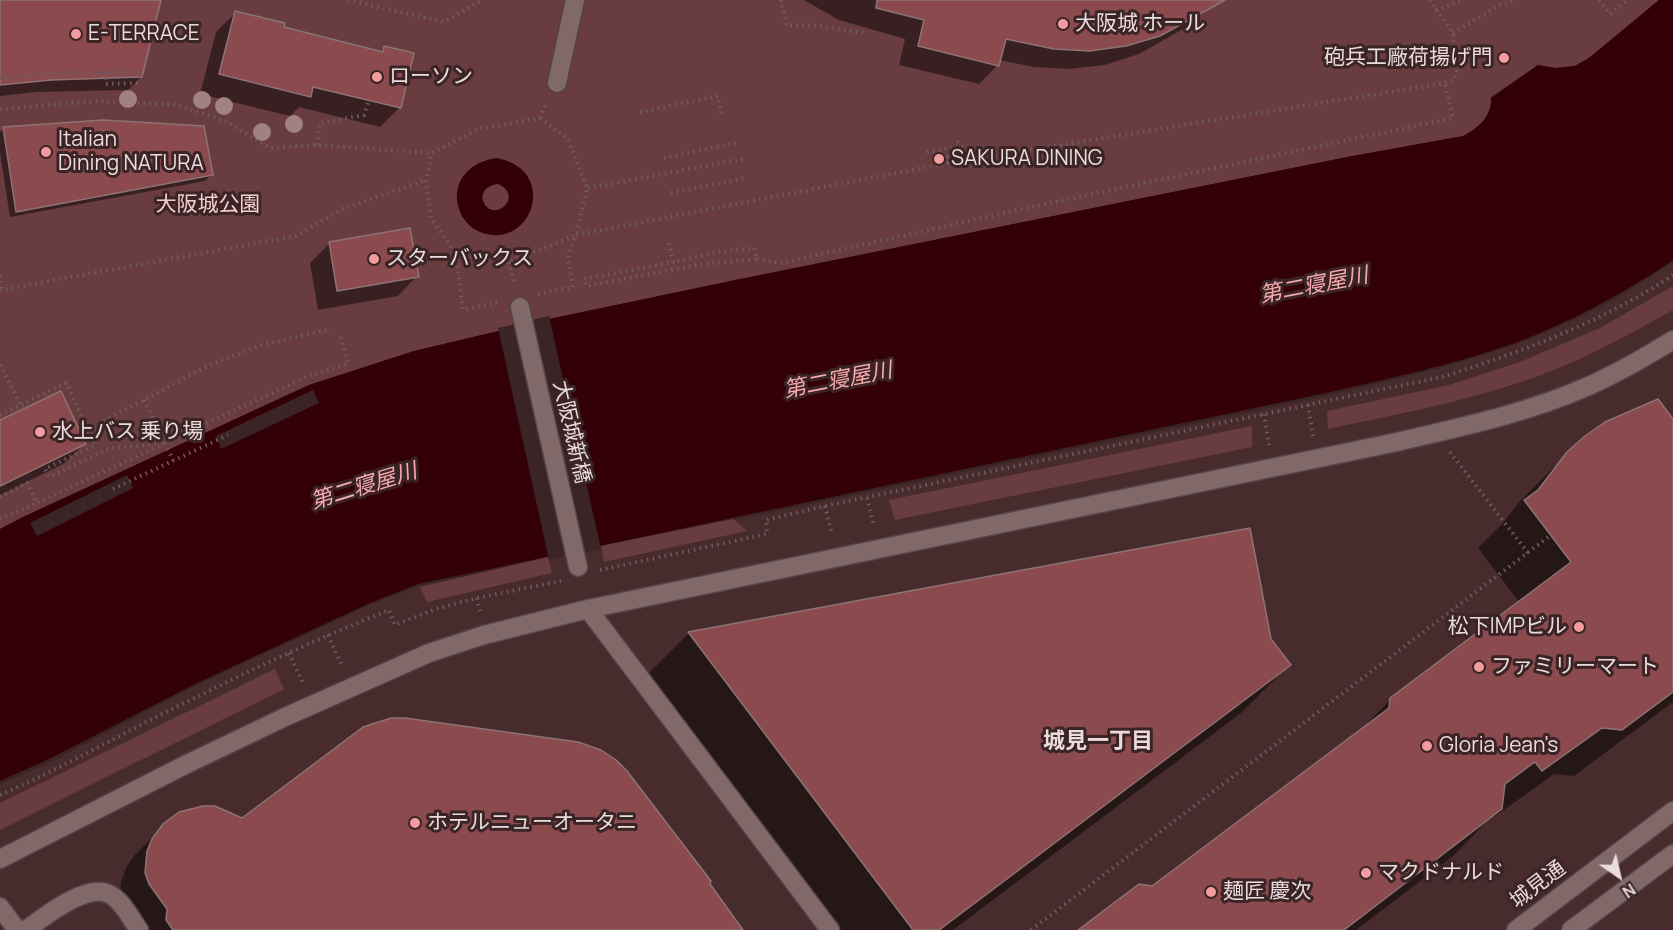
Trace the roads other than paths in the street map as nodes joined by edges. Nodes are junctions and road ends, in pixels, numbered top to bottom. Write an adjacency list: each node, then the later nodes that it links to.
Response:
1 (575, 0): 2 (street)
2 (557, 83)
3 (518, 299): 5 (street, 大阪城新橋)
4 (1673, 340): 6 (street)
5 (578, 567)
6 (588, 609): 9 (street); 14 (street)
7 (1673, 812): 15 (street, 城見通)
8 (1673, 854): 16 (street)
9 (0, 859)
10 (0, 907): 11 (street)
11 (17, 930)
12 (26, 930): 13 (street)
13 (139, 930)
14 (830, 930)
15 (1516, 930)
16 (1571, 930)

